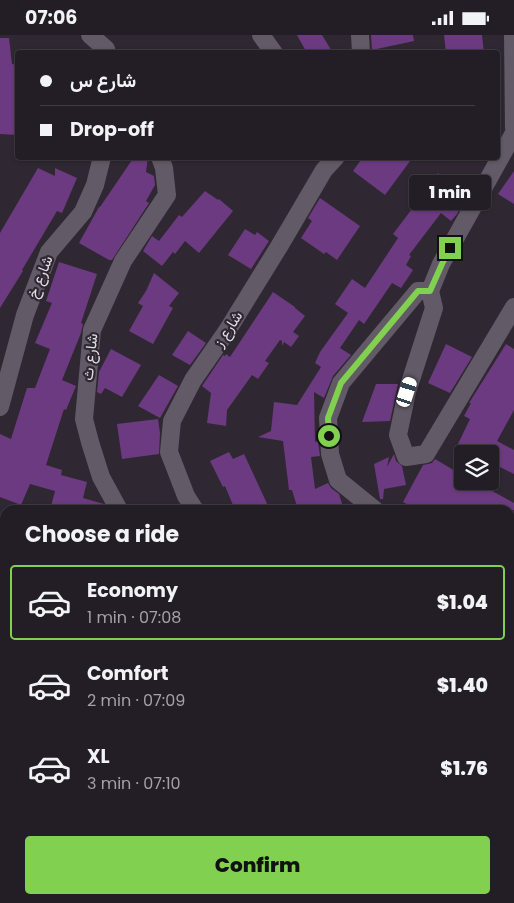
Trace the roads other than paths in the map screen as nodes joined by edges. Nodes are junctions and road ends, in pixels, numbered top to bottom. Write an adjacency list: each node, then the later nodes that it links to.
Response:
1 (89, 35): 5 (street)
2 (261, 35): 6 (street)
3 (360, 35): 7 (street)
4 (513, 35): 8 (street)
5 (103, 47)
6 (272, 50)
7 (361, 50)
8 (514, 129)
9 (514, 133): 10 (street)
10 (500, 158)
11 (101, 160): 17 (street, شارع خ)
12 (161, 160): 18 (street, شارع ث)
13 (333, 160): 19 (street, شارع ﺯ)
14 (499, 160): 15 (street)
15 (424, 291): 16 (street); 20 (street)
16 (514, 307)
17 (0, 407)
18 (116, 505)
19 (192, 505)
20 (369, 505)

